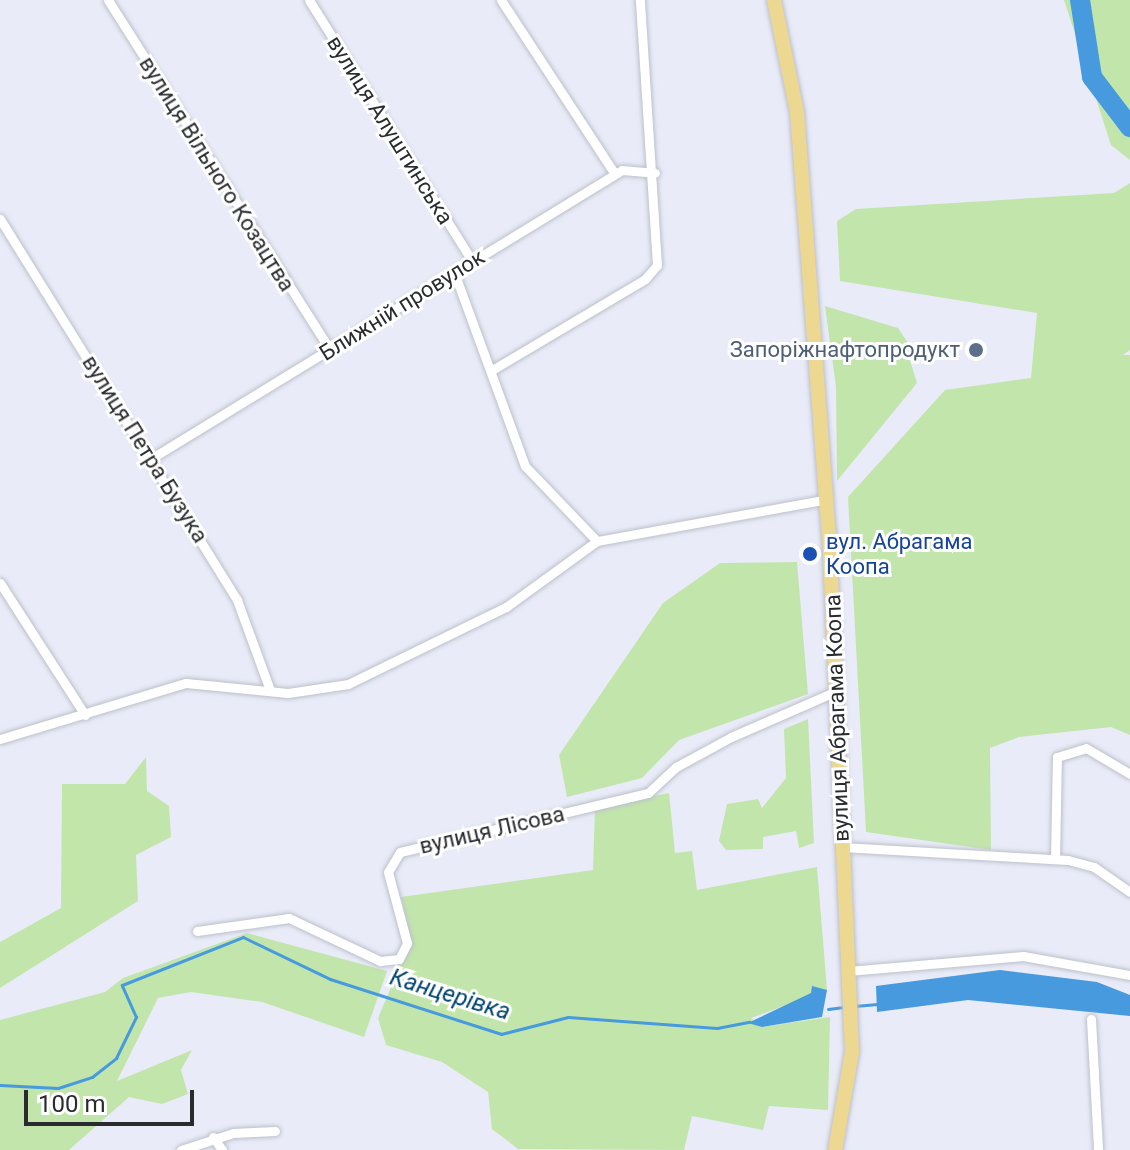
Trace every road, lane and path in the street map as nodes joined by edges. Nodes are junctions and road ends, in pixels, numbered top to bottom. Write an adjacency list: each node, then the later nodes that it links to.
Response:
1 (108, 0): 11 (street, вулиця Вільного Козацтва)
2 (309, 0): 9 (street, вулиця Алуштинська)
3 (501, 0): 7 (street)
4 (640, 0): 6 (street)
5 (774, 0): 14 (main road, вулиця Абрагама Коопа)
6 (655, 173): 7 (street, Ближній провулок); 12 (street)
7 (615, 174): 9 (street, Ближній провулок)
8 (0, 219): 13 (street, вулиця Петра Бузука)
9 (472, 261): 10 (street, Ближній провулок)
10 (454, 272): 11 (street, Ближній провулок); 12 (street)
11 (328, 347): 13 (street, Ближній провулок)
12 (492, 370): 15 (street)
13 (152, 458): 17 (street, вулиця Петра Бузука)
14 (827, 499): 15 (street); 18 (main road, вулиця Абрагама Коопа)
15 (597, 541): 17 (street)
16 (0, 583): 19 (street)
17 (270, 690): 19 (street)
18 (837, 691): 22 (main road, вулиця Абрагама Коопа); 25 (street, вулиця Лісова)
19 (85, 715): 20 (street)
20 (0, 739)
21 (1130, 774): 23 (street)
22 (842, 847): 23 (street); 26 (main road, вулиця Абрагама Коопа)
23 (1055, 859): 24 (street)
24 (1130, 892)
25 (197, 931)
26 (848, 971): 27 (street); 33 (main road, вулиця Абрагама Коопа)
27 (1130, 975)
28 (1091, 1019): 34 (street)
29 (275, 1131): 30 (street)
30 (213, 1137): 31 (street); 32 (street)
31 (181, 1150)
32 (222, 1150)
33 (835, 1150)
34 (1098, 1150)

